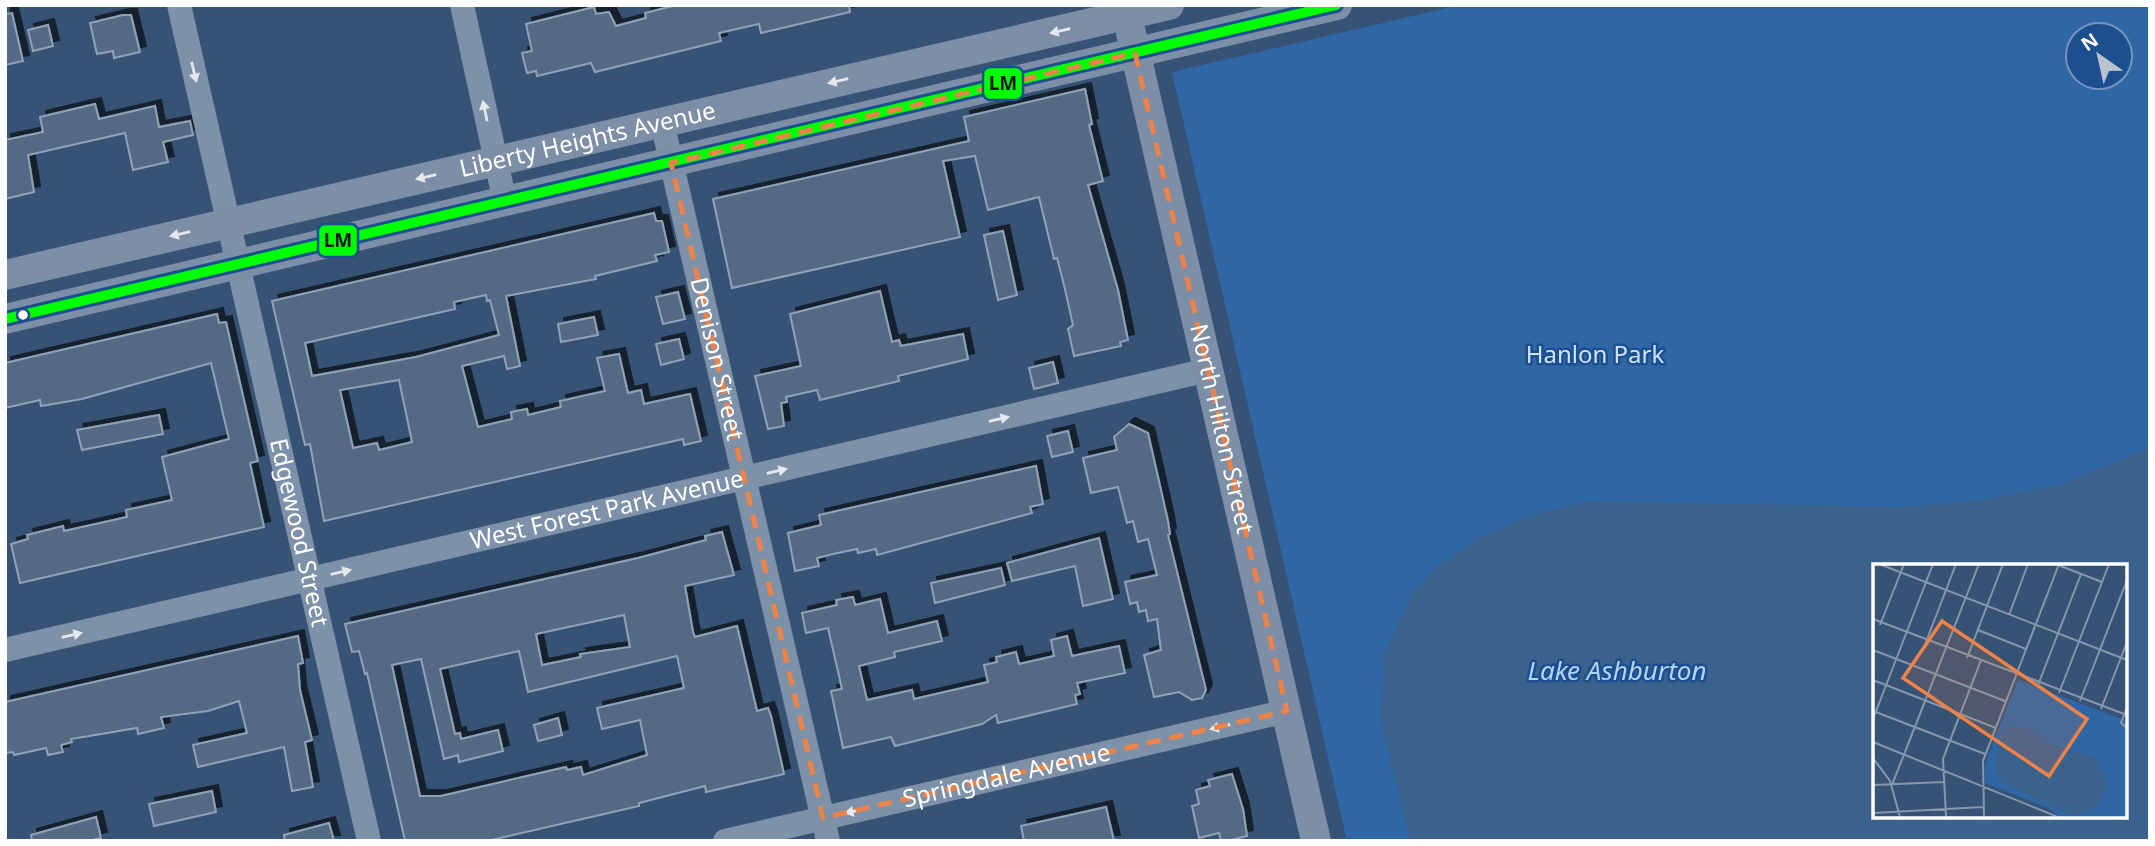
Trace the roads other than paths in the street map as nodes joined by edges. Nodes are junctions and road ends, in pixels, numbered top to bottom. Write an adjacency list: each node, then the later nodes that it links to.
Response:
1 (179, 5): 11 (street, Edgewood Street, one-way to 11)
2 (462, 5): 8 (street, one-way to 2)
3 (1170, 5): 5 (main road, Liberty Heights Avenue)
4 (1338, 5): 6 (main road, Liberty Heights Avenue)
5 (1125, 11): 6 (main road, North Hilton Street); 7 (main road, Liberty Heights Avenue, one-way to 7)
6 (1135, 52): 9 (main road, Liberty Heights Avenue); 15 (main road, North Hilton Street)
7 (662, 122): 8 (main road, Liberty Heights Avenue); 9 (street, Denison Street)
8 (496, 161): 10 (street); 11 (main road, Liberty Heights Avenue, one-way to 11)
9 (671, 163): 10 (main road, Liberty Heights Avenue); 16 (street, Denison Street)
10 (505, 202): 12 (main road, Liberty Heights Avenue)
11 (228, 223): 12 (street, Edgewood Street); 13 (main road, Liberty Heights Avenue, one-way to 13)
12 (237, 264): 14 (main road, Liberty Heights Avenue); 17 (street, Edgewood Street)
13 (5, 275)
14 (5, 319)
15 (1208, 370): 16 (street, West Forest Park Avenue, one-way to 15); 19 (main road, North Hilton Street)
16 (744, 478): 17 (street, West Forest Park Avenue, one-way to 16); 20 (street, Denison Street)
17 (309, 579): 18 (street, West Forest Park Avenue, one-way to 17); 21 (street, Edgewood Street)
18 (5, 650)
19 (1287, 711): 20 (street, Springdale Avenue, one-way to 20); 23 (main road, North Hilton Street)
20 (825, 830): 22 (street, Springdale Avenue)
21 (369, 841)
22 (725, 841)
23 (1316, 841)

